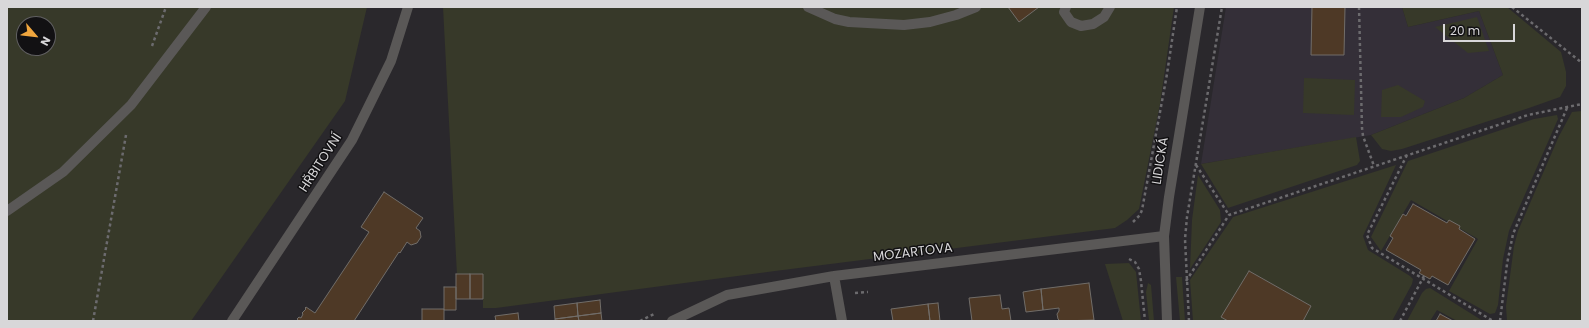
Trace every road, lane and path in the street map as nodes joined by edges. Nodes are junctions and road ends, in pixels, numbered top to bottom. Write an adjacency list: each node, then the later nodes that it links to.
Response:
1 (206, 7): 14 (street)
2 (408, 7): 33 (street, HŘBITOVNÍ)
3 (808, 7): 4 (street)
4 (976, 7)
5 (1066, 7): 6 (street)
6 (1110, 7)
7 (1177, 7): 21 (path)
8 (1200, 7): 22 (street, LIDICKÁ)
9 (1222, 7): 17 (path)
10 (1359, 7): 18 (path)
11 (1512, 7): 12 (path)
12 (1582, 62)
13 (1582, 104): 15 (path)
14 (131, 105): 19 (street); 32 (path)
15 (1567, 107): 16 (path); 41 (path)
16 (1407, 155): 18 (path); 26 (path)
17 (1196, 165): 20 (path); 27 (path)
18 (1374, 166): 20 (path)
19 (7, 210)
20 (1229, 215): 27 (path)
21 (1132, 224)
22 (1164, 236): 24 (street, MOZARTOVA); 37 (street, LIDICKÁ)
23 (1123, 259): 36 (path)
24 (834, 276): 31 (street, MOZARTOVA); 35 (street)
25 (1424, 276): 26 (path)
26 (1423, 280): 39 (path); 40 (path)
27 (1186, 281): 38 (path)
28 (874, 291): 29 (path)
29 (850, 294)
30 (660, 311): 34 (path)
31 (677, 320)
32 (93, 321)
33 (232, 321)
34 (640, 321)
35 (842, 321)
36 (1145, 321)
37 (1167, 321)
38 (1189, 321)
39 (1400, 321)
40 (1493, 321)
41 (1500, 321)

